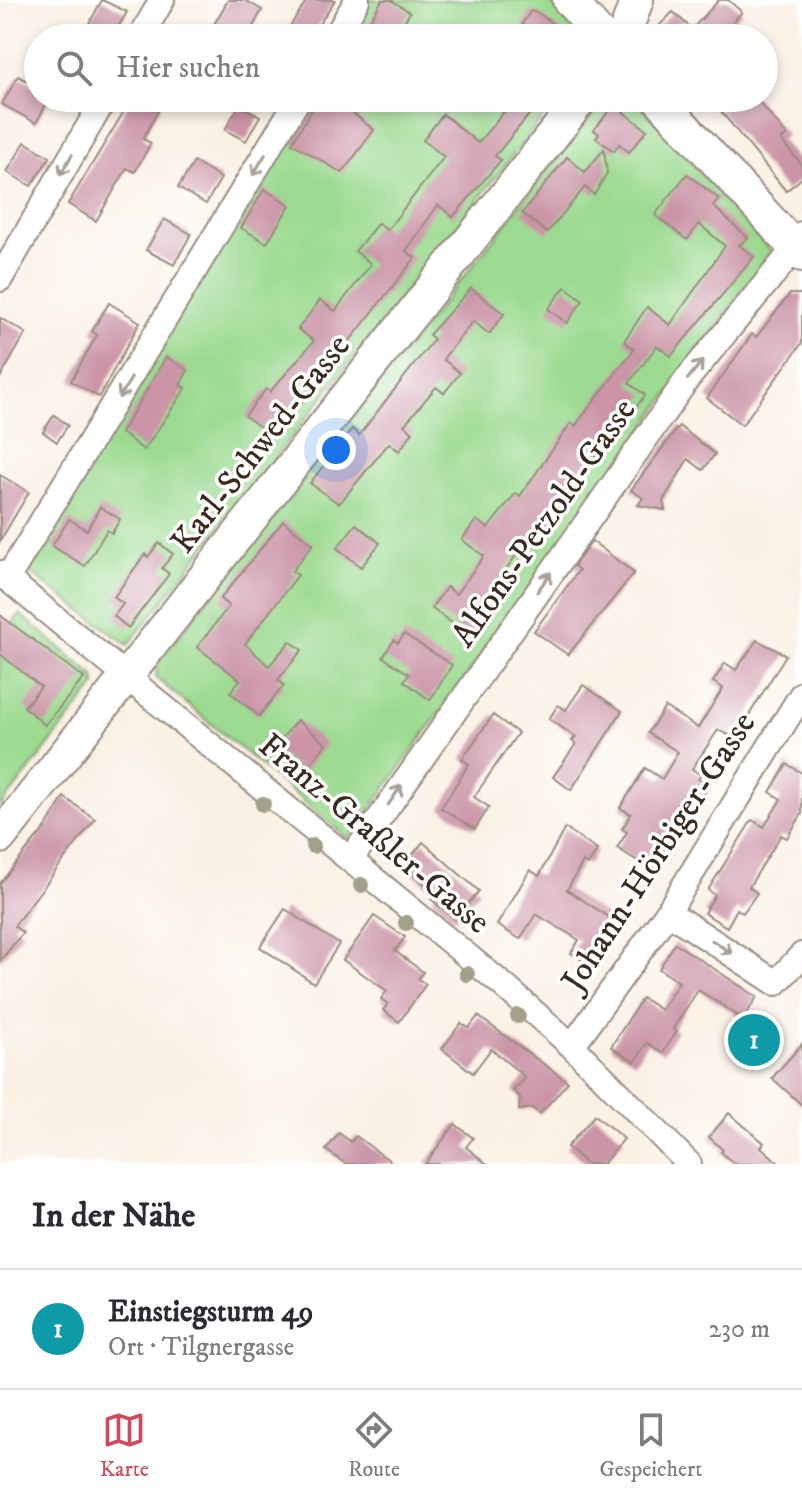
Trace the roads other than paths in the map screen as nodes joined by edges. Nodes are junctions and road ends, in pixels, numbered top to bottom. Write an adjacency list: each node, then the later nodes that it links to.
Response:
1 (162, 0): 5 (street)
2 (357, 0): 6 (street)
3 (569, 0): 7 (street)
4 (637, 0): 8 (street)
5 (148, 24)
6 (343, 24)
7 (590, 24)
8 (628, 24)
9 (97, 112): 14 (street, one-way to 14)
10 (290, 112): 15 (street, one-way to 15)
11 (571, 112): 16 (street, Karl-Schwed-Gasse)
12 (671, 112): 13 (street)
13 (800, 246): 19 (street, Alfons-Petzold-Gasse, one-way to 13)
14 (0, 279)
15 (3, 576): 16 (street, Franz-Graßler-Gasse)
16 (128, 674): 18 (street, Karl-Schwed-Gasse); 19 (street, Franz-Graßler-Gasse)
17 (802, 694): 20 (street, Johann-Hörbiger-Gasse)
18 (0, 837)
19 (351, 859): 22 (street, Franz-Graßler-Gasse)
20 (668, 912): 21 (street, one-way to 21); 22 (street, Johann-Hörbiger-Gasse)
21 (802, 955)
22 (572, 1046): 23 (street, Franz-Graßler-Gasse)
23 (689, 1164)

